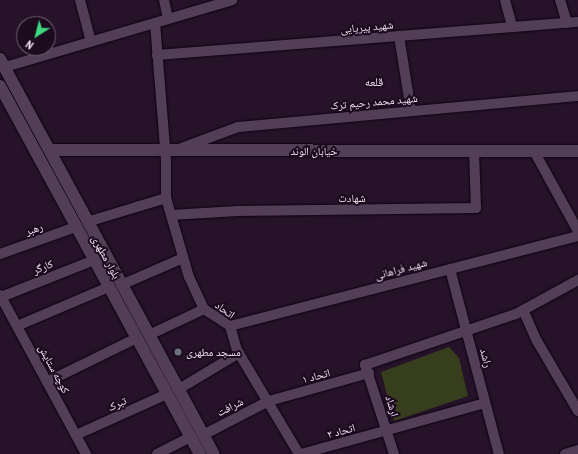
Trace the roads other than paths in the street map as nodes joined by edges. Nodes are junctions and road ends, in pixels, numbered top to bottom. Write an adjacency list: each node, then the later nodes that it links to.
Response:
1 (80, 0): 12 (street)
2 (164, 0): 6 (street)
3 (232, 0): 6 (street)
4 (505, 0): 10 (street)
5 (560, 0): 9 (street)
6 (168, 19): 8 (street)
7 (578, 22): 9 (street, شهید پیریایی)
8 (155, 23): 12 (street); 13 (street, اتحاد)
9 (566, 23): 10 (street, شهید پیریایی)
10 (512, 27): 11 (street, شهید پیریایی)
11 (399, 36): 13 (street, شهید پیریایی); 17 (street)
12 (91, 42): 14 (street)
13 (157, 55): 19 (street, اتحاد)
14 (2, 63): 18 (main road, بلوار مطهری)
15 (0, 86): 25 (main road, بلوار مطهری)
16 (578, 96): 17 (street, شهید محمد رحیم ترک)
17 (411, 111): 19 (street, شهید محمد رحیم ترک)
18 (51, 150): 19 (main road, خیابان الوند); 25 (main road, بلوار مطهری)
19 (170, 150): 20 (main road, خیابان الوند); 23 (street, اتحاد)
20 (474, 151): 21 (main road, خیابان الوند); 24 (street, شهادت)
21 (534, 151): 22 (main road, خیابان الوند); 26 (street)
22 (578, 151)
23 (166, 198): 24 (street, اتحاد); 25 (street)
24 (170, 215): 29 (street, اتحاد)
25 (82, 225): 28 (street, رهبر); 30 (main road, بلوار مطهری); 33 (main road, بلوار مطهری)
26 (578, 231)
27 (578, 236): 31 (street, شهید فراهانی)
28 (0, 254)
29 (183, 258): 33 (street); 36 (street, اتحاد)
30 (94, 260): 34 (main road, بلوار مطهری); 35 (street, کارگر)
31 (450, 269): 39 (street, شهید فراهانی); 40 (street, راشد)
32 (578, 280): 37 (street, اتحاد ۱)
33 (121, 285): 41 (main road, بلوار مطهری)
34 (109, 287): 38 (street); 42 (main road, بلوار مطهری)
35 (1, 296): 38 (street, کوچه ستایش)
36 (204, 309): 39 (street, اتحاد); 41 (street)
37 (523, 310): 40 (street, اتحاد ۱); 49 (street)
38 (17, 326): 45 (street, کوچه ستایش)
39 (230, 326): 43 (street, اتحاد)
40 (466, 331): 44 (street, اتحاد ۱); 48 (street, راشد)
41 (149, 335): 46 (main road, بلوار مطهری)
42 (137, 338): 45 (street); 46 (main road, بلوار مطهری)
43 (239, 353): 46 (street, تبرک); 47 (street, اتحاد)
44 (367, 369): 47 (street, اتحاد ۱); 50 (street, ارشاد)
45 (47, 382): 51 (street, کوچه ستایش)
46 (173, 391): 51 (street, تبرک); 52 (main road, بلوار مطهری); 53 (main road, بلوار مطهری)
47 (269, 401): 52 (street, شرافت); 59 (street, اتحاد)
48 (485, 403): 50 (street, اتحاد ۲); 61 (street, راشد)
49 (578, 411)
50 (388, 431): 59 (street, اتحاد ۲); 60 (street, ارشاد)
51 (76, 435): 55 (street, کوچه ستایش)
52 (203, 435): 58 (main road, بلوار مطهری)
53 (191, 437): 56 (street); 57 (main road, بلوار مطهری)
54 (578, 450): 62 (street)
55 (86, 454)
56 (156, 454)
57 (200, 454)
58 (214, 454)
59 (300, 454)
60 (394, 454)
61 (499, 454)
62 (565, 454)

